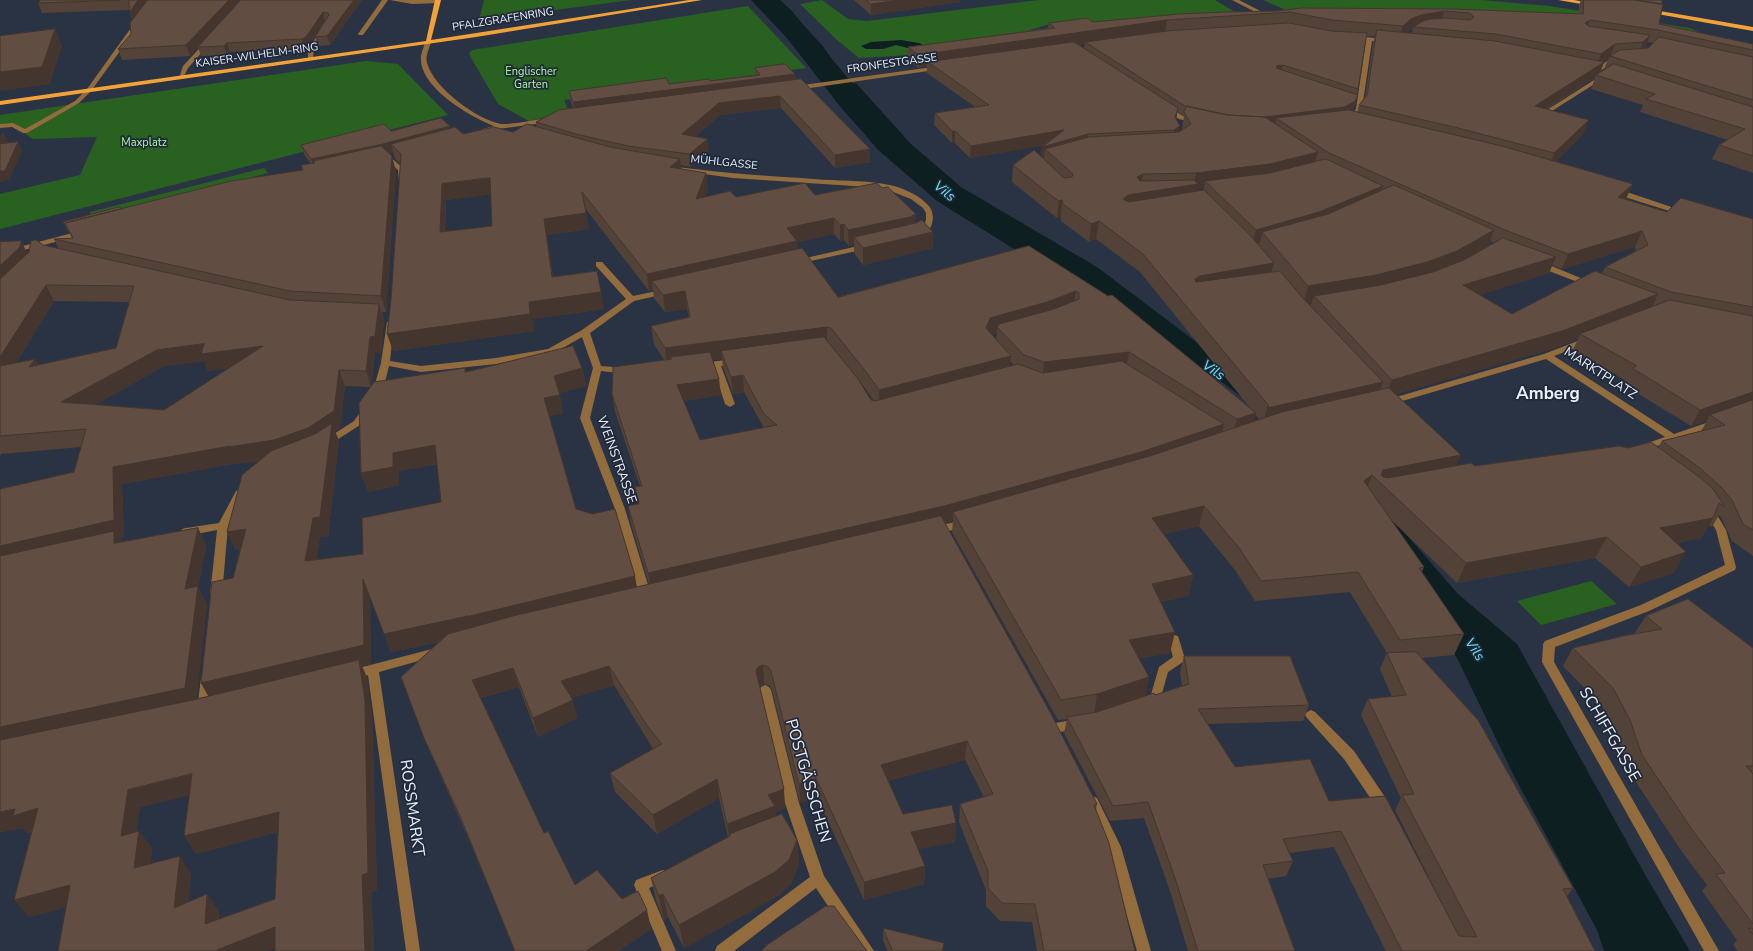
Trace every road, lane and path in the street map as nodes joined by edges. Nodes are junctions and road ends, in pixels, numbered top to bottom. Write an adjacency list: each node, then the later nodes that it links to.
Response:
1 (154, 0): 24 (street)
2 (386, 0): 13 (street)
3 (393, 0): 4 (street)
4 (438, 0): 17 (main road)
5 (699, 0): 17 (main road, PFALZGRAFENRING)
6 (1235, 0): 10 (street)
7 (1561, 0): 8 (main road)
8 (1602, 5)
9 (1640, 10): 12 (main road)
10 (1269, 17)
11 (327, 23): 19 (street)
12 (1753, 29)
13 (361, 34)
14 (211, 38): 22 (street)
15 (1349, 38): 16 (street)
16 (1369, 40): 18 (street); 27 (street)
17 (428, 42): 19 (main road, KAISER-WILHELM-RING); 34 (street)
18 (1395, 42)
19 (310, 58): 22 (main road, KAISER-WILHELM-RING)
20 (1626, 59): 29 (street)
21 (947, 67): 23 (street, FRONFESTGASSE)
22 (181, 77): 24 (main road, KAISER-WILHELM-RING)
23 (792, 89)
24 (89, 90): 26 (main road, KAISER-WILHELM-RING); 33 (street)
25 (1353, 101): 27 (street)
26 (0, 102)
27 (1360, 103): 30 (street)
28 (1162, 106): 32 (street)
29 (1542, 115)
30 (1349, 118)
31 (554, 120): 34 (street)
32 (1203, 123)
33 (0, 126)
34 (501, 126): 35 (street); 36 (street)
35 (481, 131)
36 (520, 131)
37 (387, 157): 40 (street)
38 (666, 167): 43 (street, MÜHLGASSE)
39 (1609, 190): 41 (street)
40 (400, 191)
41 (1692, 215)
42 (89, 231): 45 (street)
43 (912, 236)
44 (874, 244): 49 (street)
45 (36, 248): 46 (street); 47 (street)
46 (48, 253)
47 (0, 254)
48 (1531, 261): 51 (street)
49 (790, 263)
50 (599, 264): 53 (street)
51 (1602, 288)
52 (676, 289): 53 (street)
53 (631, 299): 55 (street)
54 (387, 317): 59 (street)
55 (585, 332): 59 (street); 62 (street)
56 (1596, 336): 57 (street)
57 (1547, 356): 65 (street, MARKTPLATZ); 67 (street, MARKTPLATZ)
58 (746, 360): 60 (street)
59 (385, 363): 68 (street)
60 (716, 364): 61 (street); 64 (street)
61 (694, 367)
62 (597, 368): 63 (street); 76 (street, WEINSTRASSE)
63 (634, 371)
64 (730, 404)
65 (1385, 404)
66 (1722, 421): 67 (street)
67 (1672, 437): 69 (street)
68 (318, 448)
69 (1644, 459)
70 (249, 482): 73 (street)
71 (1701, 502): 77 (street, SCHIFFGASSE)
72 (975, 520): 75 (street)
73 (223, 526): 74 (street); 78 (street)
74 (173, 533)
75 (925, 533)
76 (646, 598)
77 (1667, 599): 79 (street); 106 (street, SCHIFFGASSE)
78 (215, 603)
79 (1678, 608)
80 (1174, 639): 86 (street)
81 (449, 648): 83 (street)
82 (208, 665): 88 (street)
83 (372, 670): 84 (street); 101 (street, ROSSMARKT)
84 (342, 678)
85 (765, 690): 97 (street, POSTGÄSSCHEN)
86 (1140, 706)
87 (219, 708): 88 (street)
88 (203, 711): 89 (street)
89 (188, 715)
90 (1047, 715): 93 (street)
91 (1311, 715): 96 (street)
92 (1088, 722): 93 (street)
93 (1054, 728): 94 (street)
94 (1061, 742)
95 (1086, 791): 105 (street)
96 (1390, 819)
97 (799, 824): 98 (street); 100 (street, POSTGÄSSCHEN)
98 (785, 829)
99 (677, 871): 102 (street)
100 (818, 879): 103 (street); 104 (street, POSTGÄSSCHEN)
101 (414, 951)
102 (669, 951)
103 (722, 951)
104 (867, 951)
105 (1144, 951)
106 (1712, 951)

